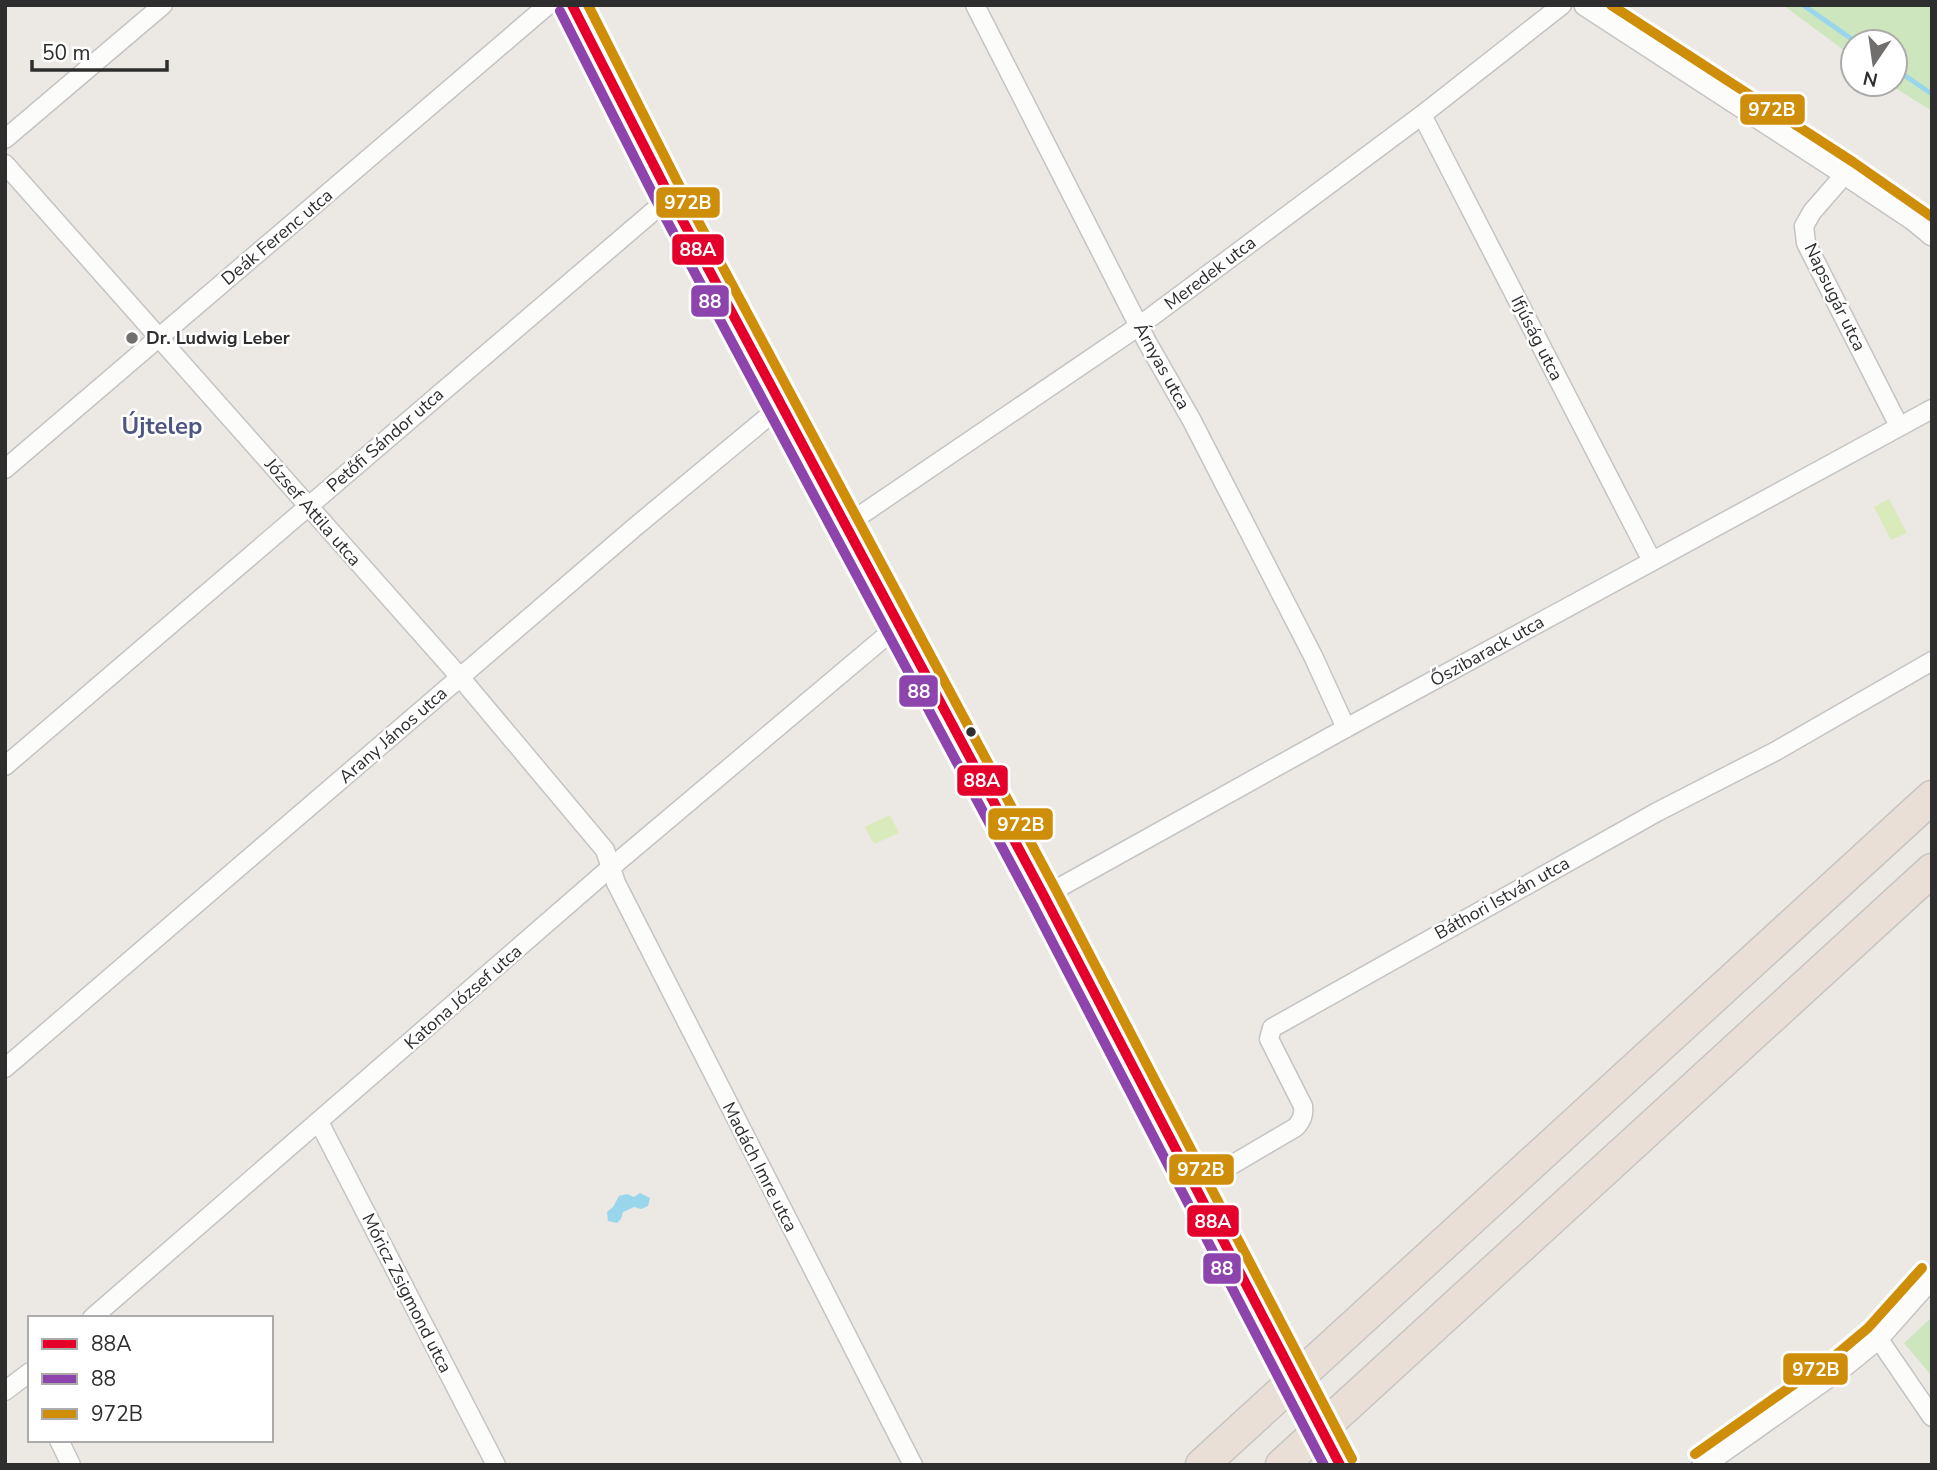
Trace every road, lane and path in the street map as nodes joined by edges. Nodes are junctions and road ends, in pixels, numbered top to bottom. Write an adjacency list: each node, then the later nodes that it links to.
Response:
1 (163, 5): 8 (street)
2 (548, 5): 14 (street, Deák Ferenc utca)
3 (572, 5): 11 (street)
4 (975, 5): 13 (street, Árnyas utca)
5 (1562, 5): 7 (street, Meredek utca)
6 (1585, 5): 10 (street)
7 (1422, 115): 13 (street, Meredek utca); 21 (street, Ifjúság utca)
8 (5, 139)
9 (5, 164): 14 (street, József Attila utca)
10 (1845, 174): 12 (street); 17 (street, Napsugár utca)
11 (670, 197): 15 (street); 19 (street, Petőfi Sándor utca)
12 (1932, 235)
13 (1139, 326): 20 (street, Meredek utca); 25 (street, Árnyas utca)
14 (159, 337): 18 (street, Deák Ferenc utca); 19 (street, József Attila utca)
15 (782, 405): 20 (street); 24 (street, Arany János utca)
16 (1932, 409): 17 (street, Őszibarack utca)
17 (1899, 426): 21 (street, Őszibarack utca)
18 (5, 468)
19 (308, 506): 24 (street, József Attila utca); 26 (street, Petőfi Sándor utca)
20 (846, 525): 22 (street)
21 (1652, 561): 25 (street, Őszibarack utca)
22 (899, 625): 29 (street, Katona József utca); 31 (street)
23 (1932, 661): 35 (street, Báthori István utca)
24 (460, 677): 29 (street, József Attila utca); 33 (street, Arany János utca)
25 (1346, 728): 31 (street, Őszibarack utca)
26 (5, 766)
27 (1932, 781): 32 (highway)
28 (1932, 797): 32 (highway)
29 (611, 867): 34 (street, Katona József utca); 45 (street, Madách Imre utca)
30 (1932, 870): 47 (highway)
31 (1044, 896): 35 (street)
32 (1795, 924): 46 (highway)
33 (5, 1068)
34 (319, 1122): 37 (street, Katona József utca); 44 (street, Móricz Zsigmond utca)
35 (1195, 1185): 48 (street, bridge)
36 (1932, 1277): 38 (street)
37 (94, 1316)
38 (1878, 1338): 41 (street); 49 (street)
39 (28, 1377): 40 (street)
40 (5, 1391)
41 (1932, 1417)
42 (60, 1442): 43 (street)
43 (71, 1465)
44 (496, 1465)
45 (913, 1465)
46 (1202, 1465)
47 (1282, 1465)
48 (1340, 1465)
49 (1703, 1465)

